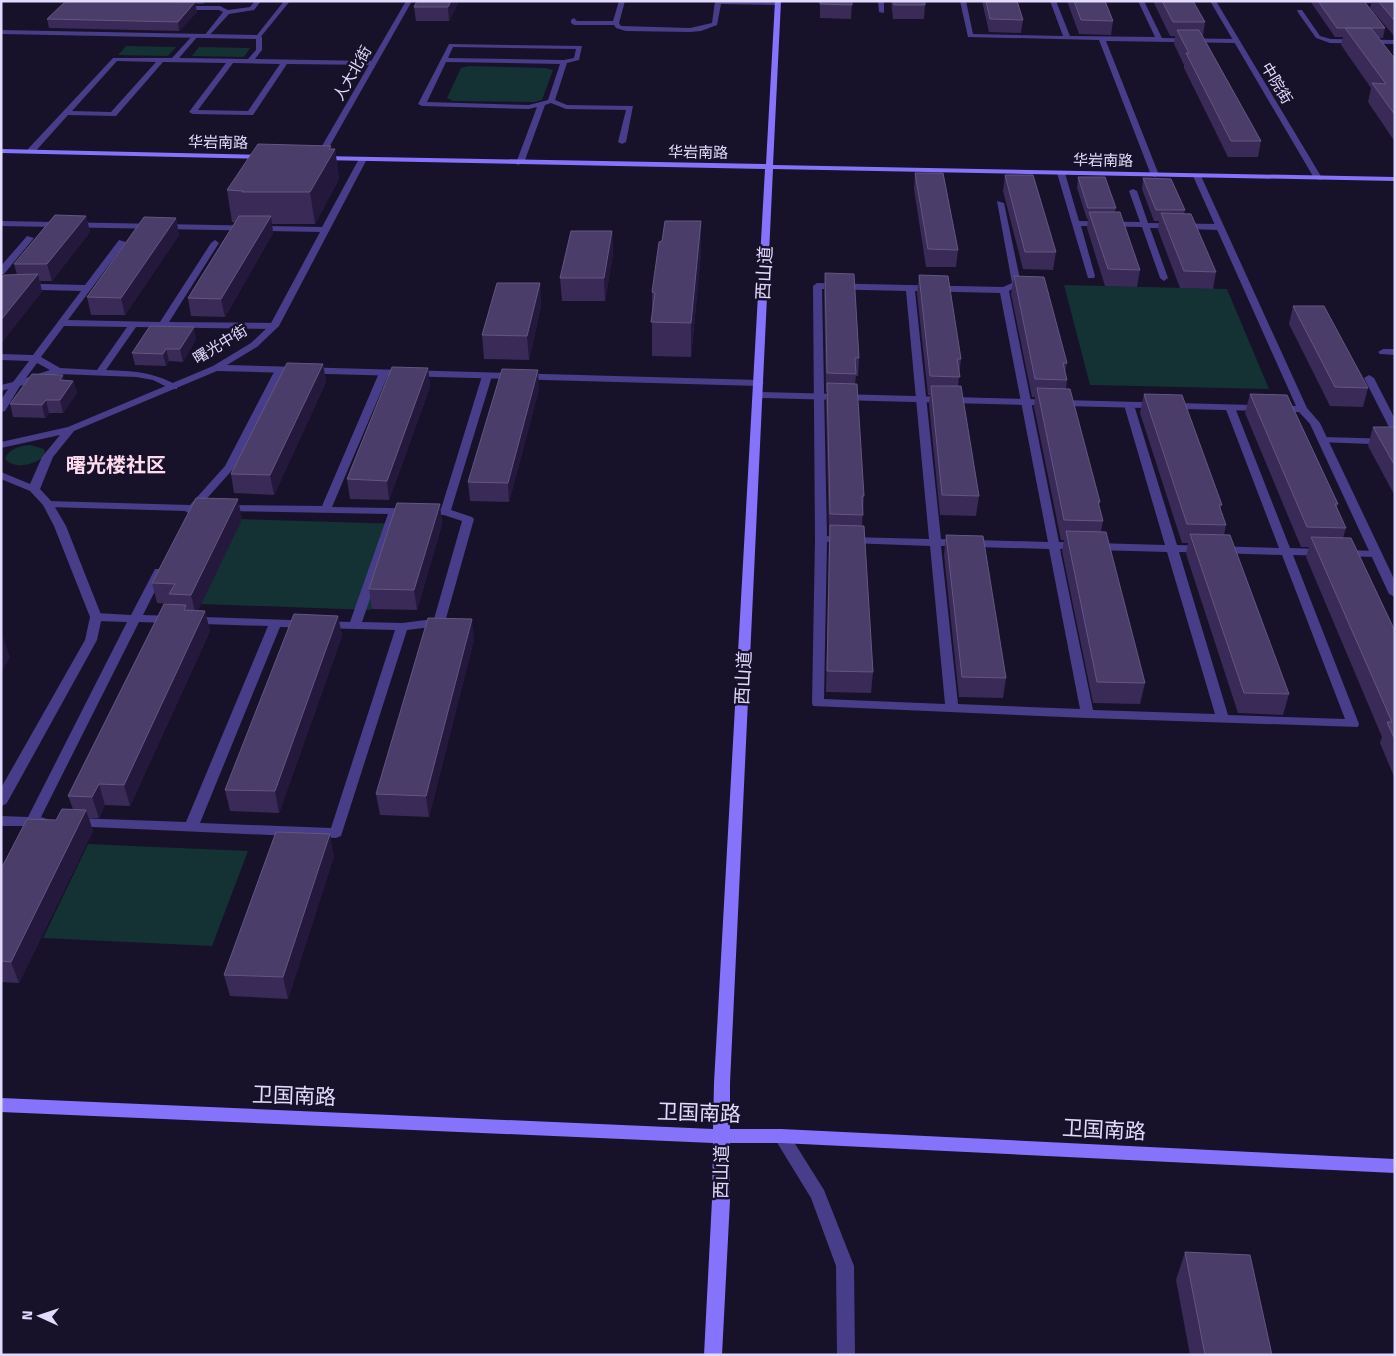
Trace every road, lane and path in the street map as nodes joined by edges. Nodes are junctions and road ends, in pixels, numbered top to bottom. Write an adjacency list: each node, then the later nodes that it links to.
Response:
1 (226, 1): 17 (street)
2 (258, 1): 17 (street)
3 (287, 1): 26 (street)
4 (409, 1): 39 (street, 人大北街)
5 (622, 1): 21 (street)
6 (881, 1): 19 (street)
7 (963, 1): 27 (street)
8 (1053, 1): 27 (street)
9 (1141, 1): 29 (street)
10 (1213, 1): 30 (street, 中院街)
11 (1359, 1): 15 (street)
12 (718, 2): 13 (street); 21 (street)
13 (778, 2): 51 (street, 西山道)
14 (1395, 2): 15 (street)
15 (1365, 5)
16 (167, 8): 17 (street)
17 (223, 10): 25 (street)
18 (1300, 11): 31 (street)
19 (882, 12)
20 (574, 20): 21 (street)
21 (616, 23)
22 (1, 32): 24 (street)
23 (1386, 35): 31 (street)
24 (195, 36): 25 (street); 33 (street)
25 (207, 36): 26 (street)
26 (259, 37): 36 (street)
27 (1067, 38): 28 (street)
28 (1102, 39): 29 (street); 53 (street)
29 (1160, 40): 30 (street)
30 (1236, 41): 55 (street, 中院街)
31 (1394, 43)
32 (161, 60): 33 (street); 42 (street); 42 (street)
33 (174, 60): 35 (street)
34 (444, 60): 38 (street); 38 (street); 41 (street)
35 (231, 61): 36 (street); 37 (street)
36 (250, 61): 37 (street)
37 (285, 62): 39 (street)
38 (564, 62): 40 (street)
39 (373, 63): 48 (street, 人大北街)
40 (550, 101): 41 (street); 43 (street)
41 (542, 104): 50 (street)
42 (66, 113): 45 (street)
43 (622, 142)
44 (1, 151): 45 (street, 华岩南路)
45 (31, 151): 46 (street, 华岩南路)
46 (269, 157)
47 (309, 158): 48 (street, 华岩南路)
48 (319, 158): 49 (street, 华岩南路)
49 (363, 159): 50 (street, 华岩南路); 63 (street, 曙光中街)
50 (520, 162): 51 (street, 华岩南路)
51 (770, 168): 52 (street, 华岩南路); 92 (street, 西山道)
52 (1061, 173): 53 (street, 华岩南路); 60 (street)
53 (1155, 175): 54 (street, 华岩南路)
54 (1197, 176): 55 (street, 华岩南路); 62 (street)
55 (1318, 178): 56 (street, 华岩南路)
56 (1395, 179)
57 (1133, 191): 61 (street)
58 (1000, 203): 73 (street)
59 (1, 223): 63 (street)
60 (1076, 223): 61 (street); 68 (street)
61 (1145, 225): 62 (street); 69 (street)
62 (1220, 227): 99 (street)
63 (324, 230): 77 (street, 曙光中街)
64 (30, 238): 67 (street)
65 (122, 242): 71 (street)
66 (215, 243): 76 (street)
67 (1, 272)
68 (1091, 276)
69 (1164, 278)
70 (1, 286): 71 (street)
71 (88, 288): 74 (street)
72 (910, 288): 73 (street); 93 (street); 94 (street)
73 (1004, 290): 95 (street)
74 (63, 323): 75 (street); 81 (street)
75 (133, 324): 76 (street); 85 (street)
76 (162, 325): 77 (street)
77 (274, 326): 82 (street, 曙光中街)
78 (1383, 352): 79 (street)
79 (1395, 352)
80 (1, 357): 81 (street)
81 (36, 358): 84 (street); 89 (street)
82 (216, 368): 83 (street); 90 (street, 曙光中街)
83 (280, 370): 86 (street); 108 (street)
84 (58, 371): 85 (street); 89 (street)
85 (100, 372): 90 (street)
86 (384, 373): 87 (street); 109 (street)
87 (488, 376): 92 (street); 111 (street)
88 (1369, 378): 101 (street)
89 (16, 384): 91 (street); 98 (street)
90 (174, 387): 100 (street, 曙光中街)
91 (1, 388)
92 (759, 389): 93 (street); 137 (street, 西山道)
93 (819, 396): 94 (street); 113 (street)
94 (921, 399): 95 (street); 114 (street)
95 (1026, 402): 96 (street); 115 (street)
96 (1129, 405): 97 (street); 116 (street)
97 (1230, 407): 99 (street); 117 (street)
98 (1, 409)
99 (1302, 409): 102 (street)
100 (71, 429): 104 (street, 曙光中街); 106 (street)
101 (1395, 429)
102 (1323, 440): 103 (street); 118 (street)
103 (1395, 442)
104 (1, 446)
105 (1, 476): 106 (street)
106 (34, 489): 107 (street)
107 (48, 504): 108 (street); 121 (street)
108 (191, 508): 109 (street); 112 (street)
109 (326, 509): 110 (street)
110 (395, 510): 111 (street); 124 (street)
111 (445, 512): 125 (street)
112 (182, 525)
113 (821, 539): 114 (street); 126 (street)
114 (936, 542): 115 (street); 126 (street)
115 (1054, 546): 116 (street); 127 (street)
116 (1172, 549): 117 (street); 128 (street)
117 (1286, 552): 118 (street); 128 (street)
118 (1376, 554): 120 (street)
119 (165, 559): 122 (street)
120 (1395, 594)
121 (96, 617): 122 (street); 129 (street)
122 (134, 619): 123 (street); 131 (street)
123 (275, 623): 124 (street); 132 (street)
124 (355, 624): 125 (street)
125 (402, 627): 133 (street)
126 (952, 708): 127 (street)
127 (1087, 714): 128 (street)
128 (1223, 719)
129 (2, 799)
130 (1, 821): 131 (street)
131 (32, 822): 132 (street); 134 (street)
132 (191, 827): 133 (street)
133 (277, 831): 135 (street)
134 (23, 840)
135 (271, 849)
136 (1, 1105): 137 (street, 卫国南路)
137 (722, 1136): 138 (street, 卫国南路); 140 (street, 西山道)
138 (781, 1136): 139 (street, 卫国南路); 141 (street)
139 (1395, 1166)
140 (713, 1355)
141 (846, 1355)

